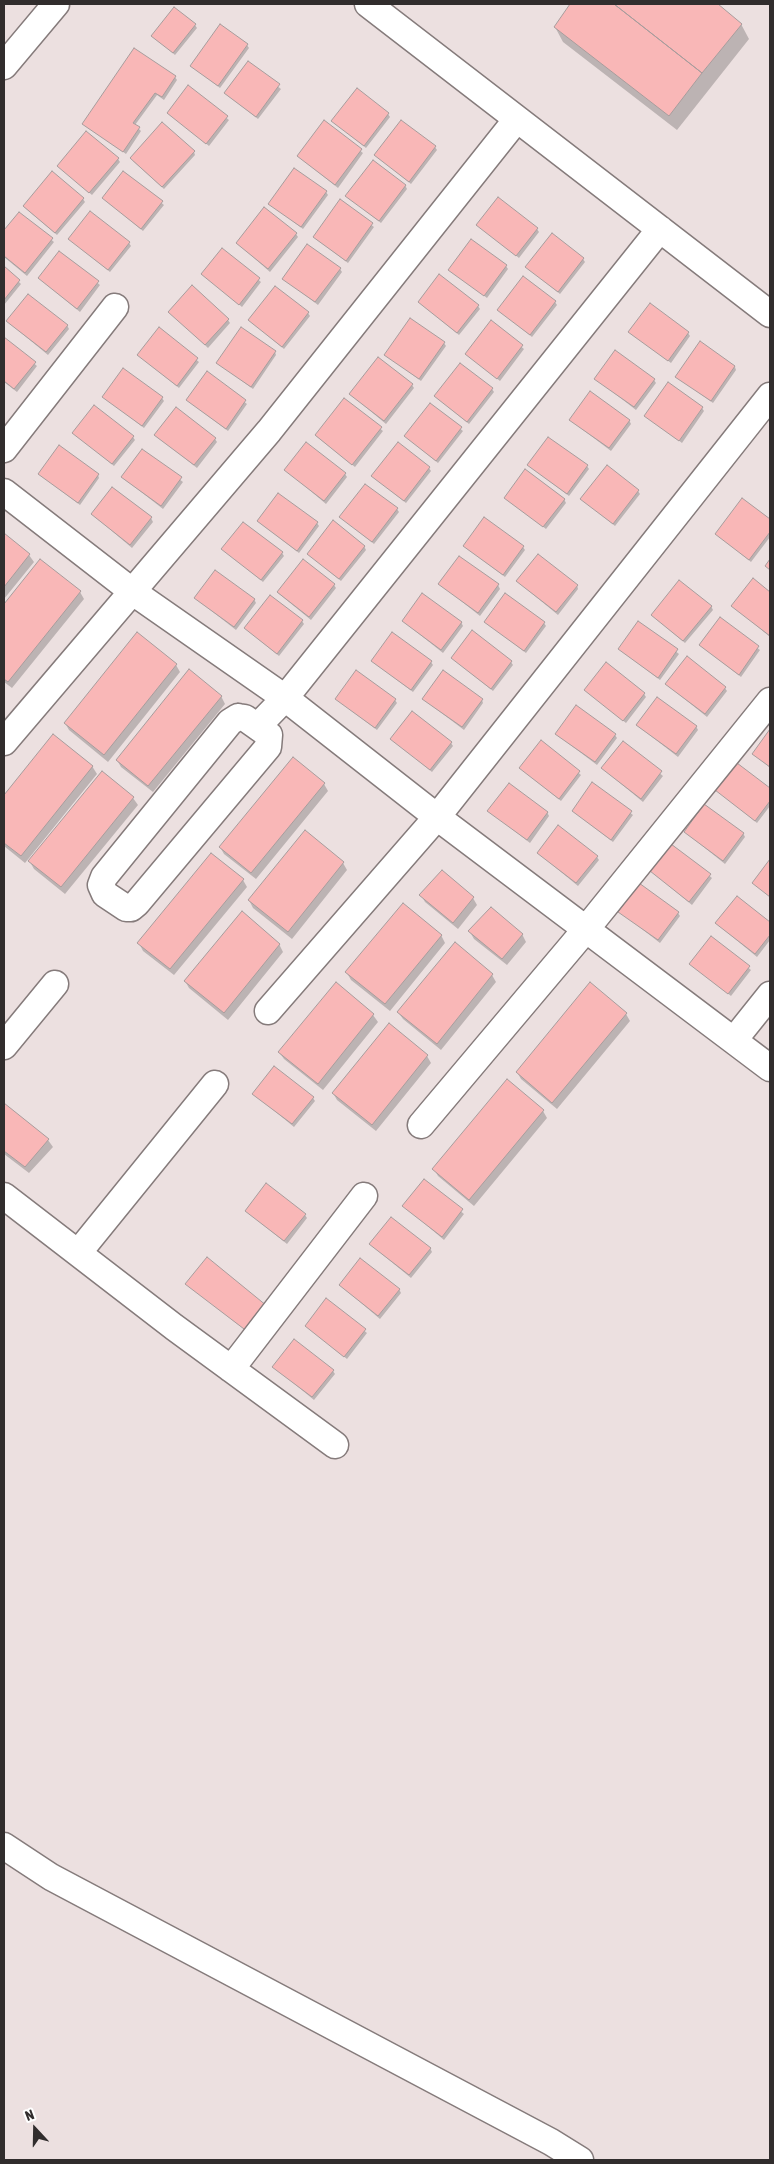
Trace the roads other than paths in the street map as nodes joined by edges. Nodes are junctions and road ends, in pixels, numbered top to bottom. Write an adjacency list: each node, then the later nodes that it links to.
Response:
1 (56, 4): 3 (street)
2 (368, 4): 4 (street)
3 (4, 66)
4 (517, 119): 5 (street); 11 (street)
5 (660, 229): 7 (street); 12 (street)
6 (115, 307): 9 (street)
7 (770, 314)
8 (770, 396): 16 (street)
9 (4, 449)
10 (4, 492): 11 (street)
11 (134, 592): 12 (street); 15 (street)
12 (285, 698): 14 (street); 16 (street)
13 (770, 702): 17 (street)
14 (258, 726): 14 (street)
15 (4, 742)
16 (437, 816): 17 (street); 20 (street)
17 (587, 928): 21 (street); 25 (street)
18 (55, 984): 22 (street)
19 (770, 995): 21 (street)
20 (268, 1011)
21 (734, 1040): 23 (street)
22 (4, 1046)
23 (770, 1068)
24 (215, 1084): 28 (street)
25 (421, 1125)
26 (4, 1196): 28 (street)
27 (364, 1196): 29 (street)
28 (78, 1253): 29 (street)
29 (231, 1369): 30 (street)
30 (335, 1445)
31 (4, 1846): 32 (street)
32 (580, 2160)

